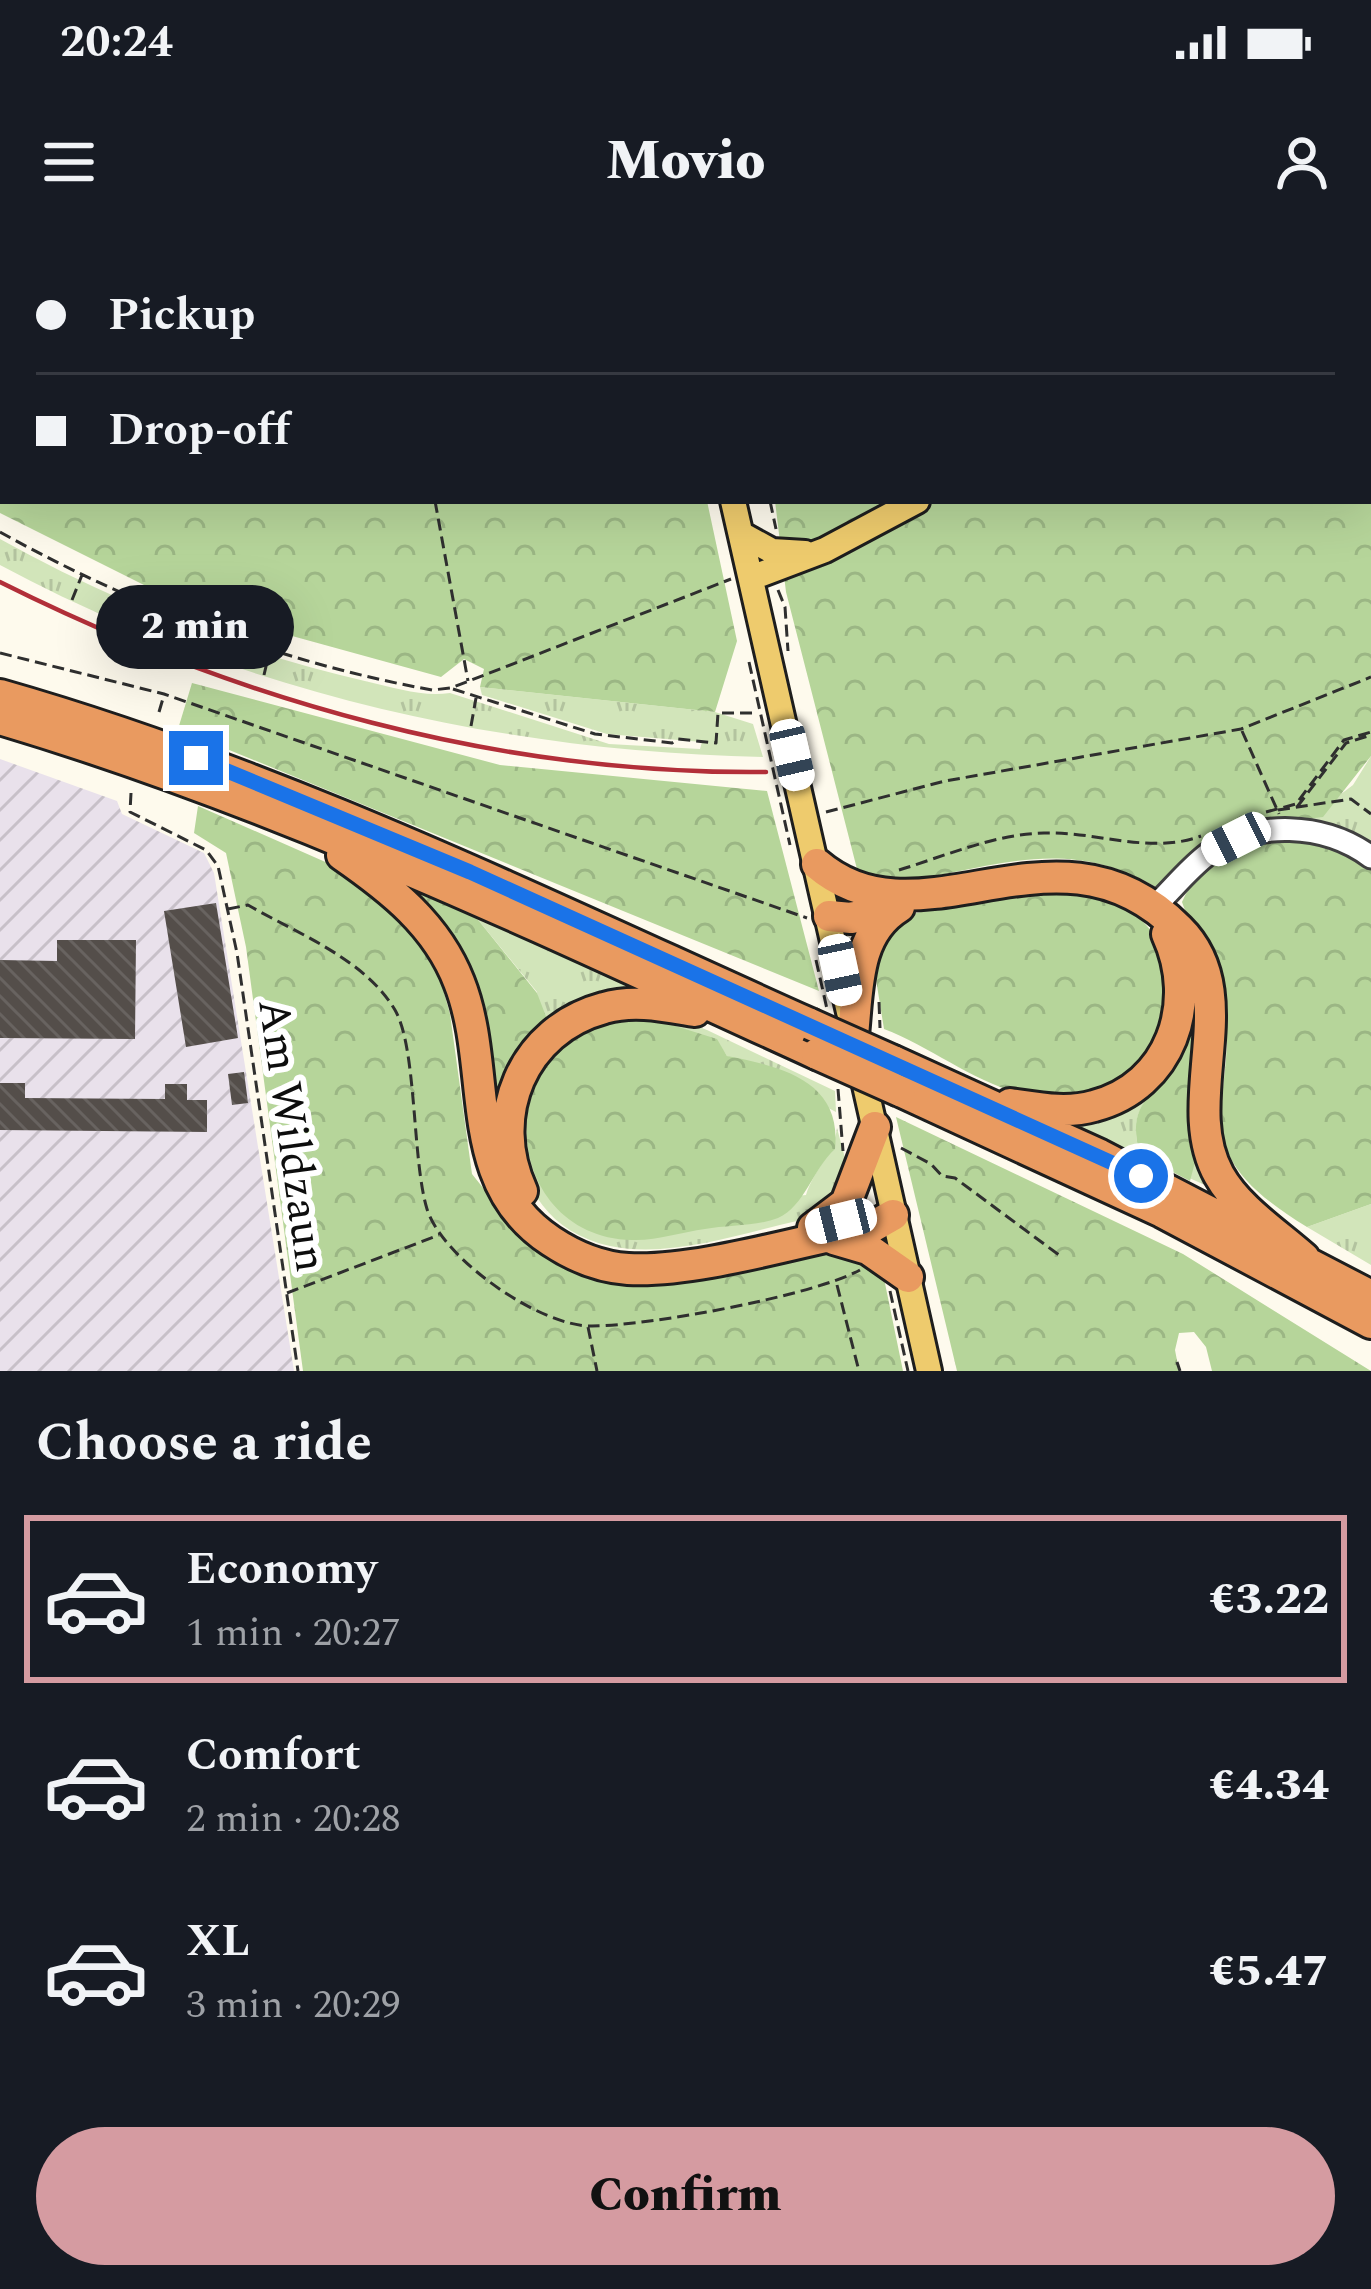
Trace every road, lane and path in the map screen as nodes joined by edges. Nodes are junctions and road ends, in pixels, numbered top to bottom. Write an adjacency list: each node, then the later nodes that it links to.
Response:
1 (436, 504): 18 (path)
2 (734, 504): 6 (main road)
3 (771, 504): 7 (path)
4 (911, 504): 8 (main road)
5 (0, 532): 9 (path)
6 (741, 534): 8 (main road); 10 (main road)
7 (778, 541)
8 (825, 550): 10 (main road)
9 (82, 575): 11 (path); 12 (path)
10 (747, 582): 15 (path); 18 (path); 37 (main road)
11 (72, 600)
12 (270, 649): 16 (path); 19 (path)
13 (0, 653): 20 (path)
14 (748, 654): 22 (path)
15 (790, 667)
16 (264, 675)
17 (1371, 677): 26 (path)
18 (468, 681): 19 (path)
19 (452, 688): 22 (path)
20 (164, 694): 23 (path); 40 (path)
21 (0, 695): 43 (highway)
22 (476, 698): 25 (path)
23 (159, 712)
24 (0, 719): 33 (highway)
25 (471, 726)
26 (1241, 729): 30 (path); 31 (path)
27 (1371, 734): 29 (path); 30 (path)
28 (131, 793): 55 (path, Am Wildzaun)
29 (1297, 807): 30 (path); 32 (path)
30 (1274, 809): 34 (path)
31 (824, 812)
32 (1371, 814)
33 (288, 818): 41 (highway); 49 (highway)
34 (1257, 818)
35 (1212, 832): 38 (path)
36 (1371, 856): 39 (lane)
37 (817, 865): 38 (highway); 40 (main road)
38 (892, 892): 39 (highway); 40 (highway); 42 (highway)
39 (1162, 899): 45 (highway); 52 (highway)
40 (829, 916): 42 (main road)
41 (735, 1017): 43 (highway); 49 (highway)
42 (854, 1036): 46 (main road)
43 (813, 1039): 44 (highway, bridge)
44 (896, 1076): 45 (highway); 56 (highway)
45 (972, 1098): 52 (highway)
46 (874, 1127): 48 (main road); 49 (highway)
47 (899, 1148): 51 (path)
48 (893, 1214): 49 (highway); 53 (main road)
49 (818, 1232): 53 (highway)
50 (441, 1234): 55 (path)
51 (1063, 1258)
52 (1304, 1258): 56 (highway)
53 (908, 1277): 62 (main road)
54 (836, 1283): 61 (path)
55 (287, 1293): 59 (path, Am Wildzaun)
56 (1368, 1312)
57 (588, 1327): 60 (path)
58 (1177, 1362): 63 (path)
59 (298, 1371)
60 (597, 1371)
61 (859, 1371)
62 (929, 1371)
63 (1180, 1371)

